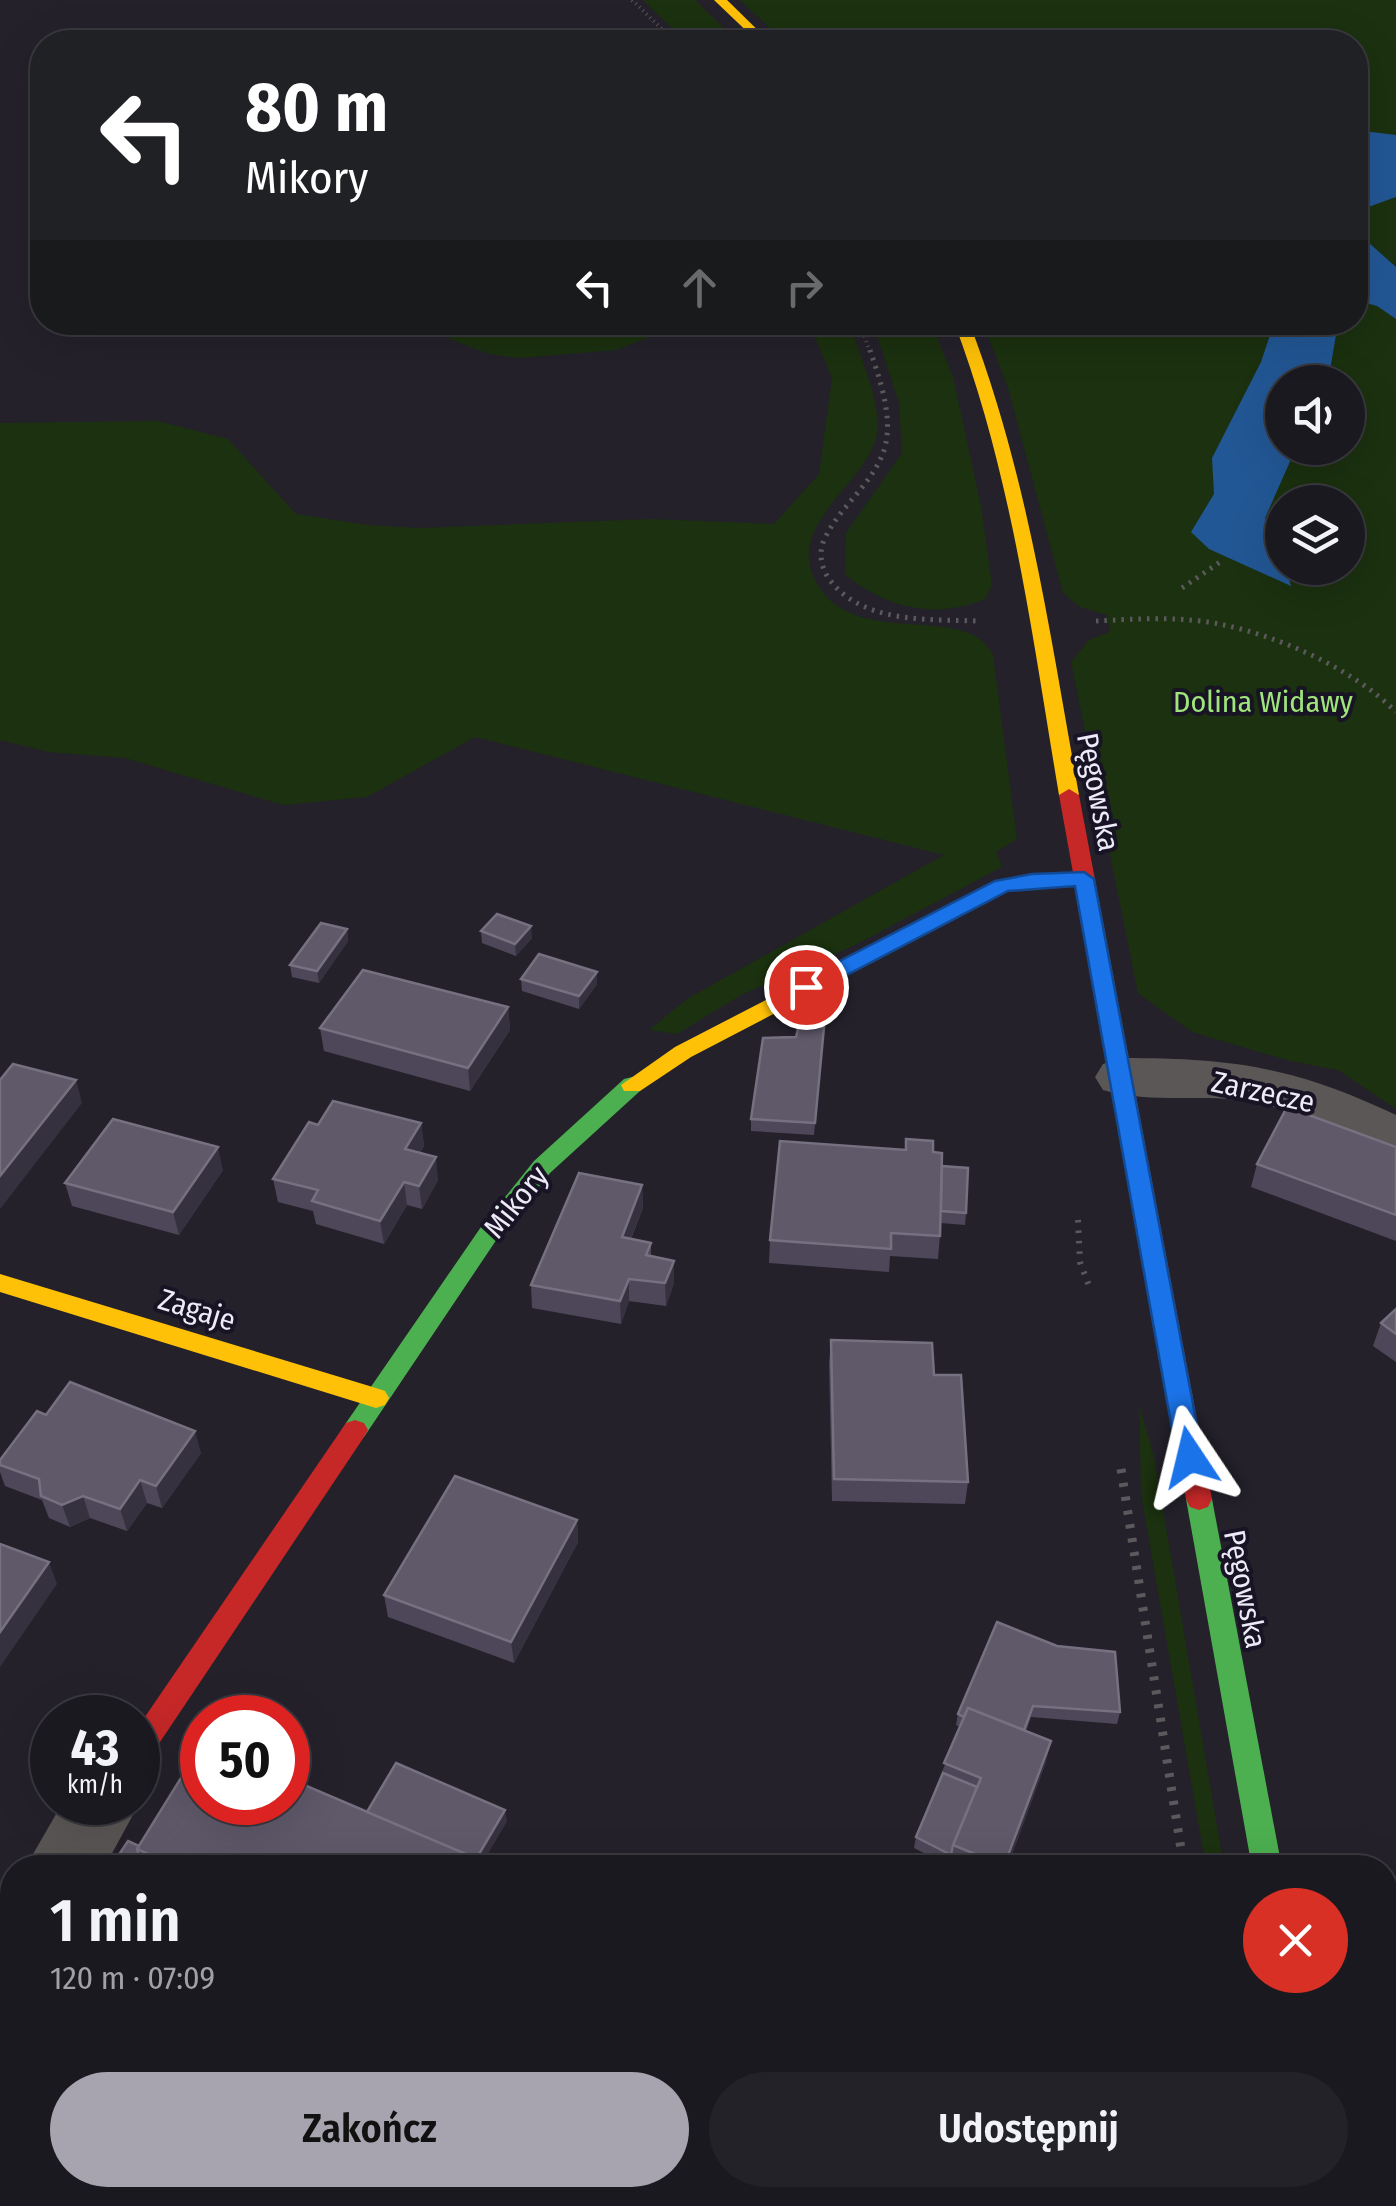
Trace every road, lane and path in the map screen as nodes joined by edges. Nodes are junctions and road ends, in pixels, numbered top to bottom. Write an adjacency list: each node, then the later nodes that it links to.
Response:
1 (632, 0): 3 (path)
2 (720, 0): 4 (main road)
3 (662, 30)
4 (751, 30)
5 (864, 335): 9 (path)
6 (967, 335): 10 (main road, Pęgowska)
7 (1222, 560): 8 (path)
8 (1182, 588)
9 (962, 620)
10 (1035, 622): 11 (path); 12 (main road, Pęgowska)
11 (1396, 712)
12 (1084, 879): 13 (main road, Pęgowska); 16 (main road, Mikory)
13 (1122, 1077): 14 (street, Zarzecze); 20 (main road, Pęgowska)
14 (1396, 1139)
15 (0, 1283): 16 (main road, Zagaje)
16 (376, 1398): 17 (main road, Mikory)
17 (160, 1718)
18 (89, 1825): 19 (street)
19 (70, 1855)
20 (1264, 1855)

